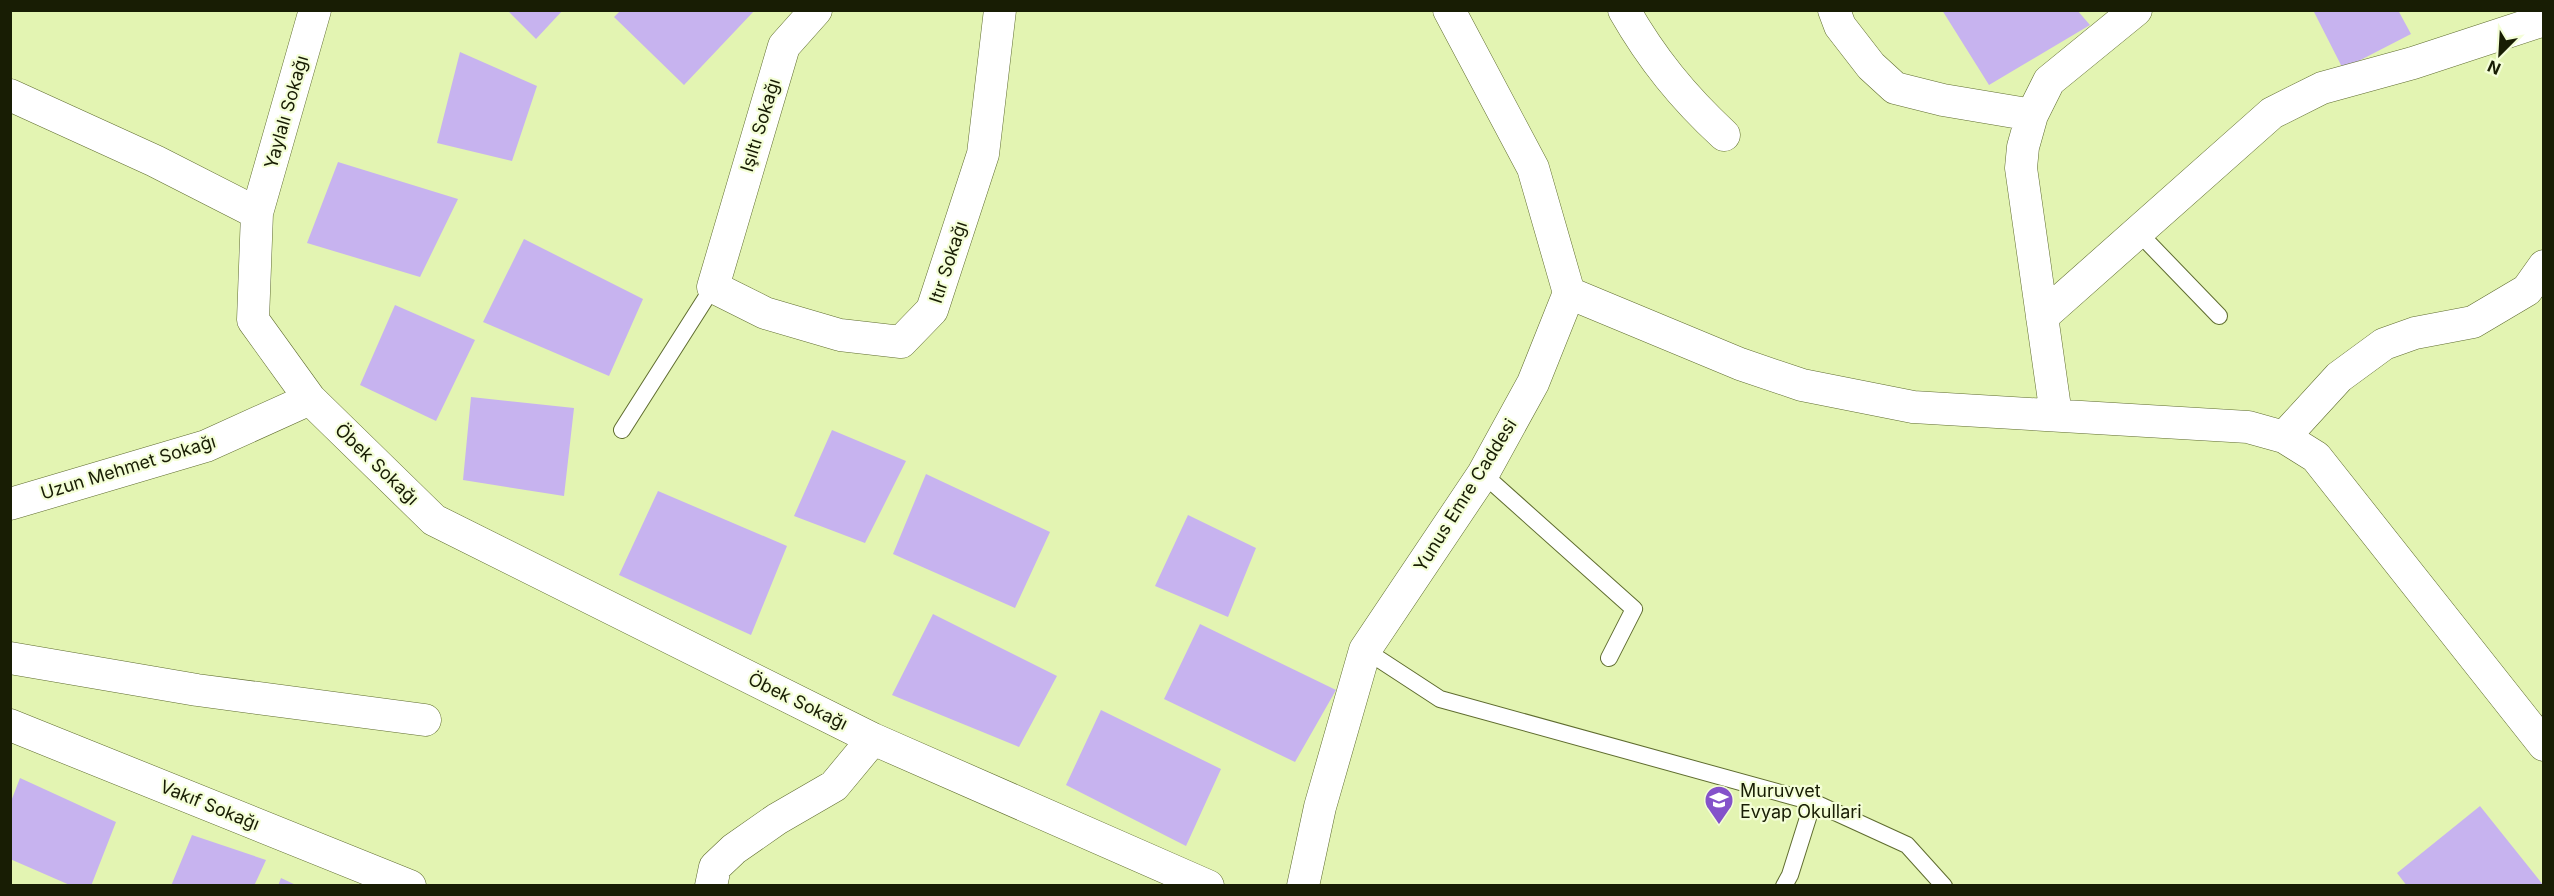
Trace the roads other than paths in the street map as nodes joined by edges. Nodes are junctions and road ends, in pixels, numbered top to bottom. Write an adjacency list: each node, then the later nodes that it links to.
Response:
1 (315, 10): 12 (street, Yaylalı Sokağı)
2 (816, 10): 15 (street, Işıltı Sokağı)
3 (1000, 10): 15 (street, Itır Sokağı)
4 (1449, 10): 16 (street)
5 (1624, 10): 11 (street)
6 (1834, 10): 10 (street)
7 (2136, 10): 10 (street)
8 (2544, 20): 13 (street)
9 (10, 95): 12 (street)
10 (2032, 115): 18 (street)
11 (1724, 135)
12 (257, 213): 19 (street, Öbek Sokağı)
13 (2137, 231): 17 (lane); 18 (street)
14 (2544, 266): 22 (street)
15 (713, 287): 21 (lane)
16 (1569, 293): 20 (street); 23 (street, Yunus Emre Caddesi)
17 (2219, 316)
18 (2042, 317): 20 (street)
19 (310, 399): 24 (street, Uzun Mehmet Sokağı); 30 (street, Öbek Sokağı)
20 (2055, 415): 22 (street)
21 (622, 430)
22 (2284, 437): 31 (street)
23 (1483, 474): 25 (street, Yunus Emre Caddesi); 27 (lane)
24 (10, 504)
25 (1365, 651): 32 (lane); 36 (street, Yunus Emre Caddesi)
26 (10, 658): 28 (street)
27 (1609, 658)
28 (425, 720)
29 (10, 725): 33 (street, Vakıf Sokağı)
30 (873, 738): 34 (street); 35 (street, Öbek Sokağı)
31 (2544, 745)
32 (1813, 802): 37 (lane); 38 (lane)
33 (410, 885)
34 (711, 885)
35 (1208, 885)
36 (1303, 885)
37 (1784, 885)
38 (1944, 885)

